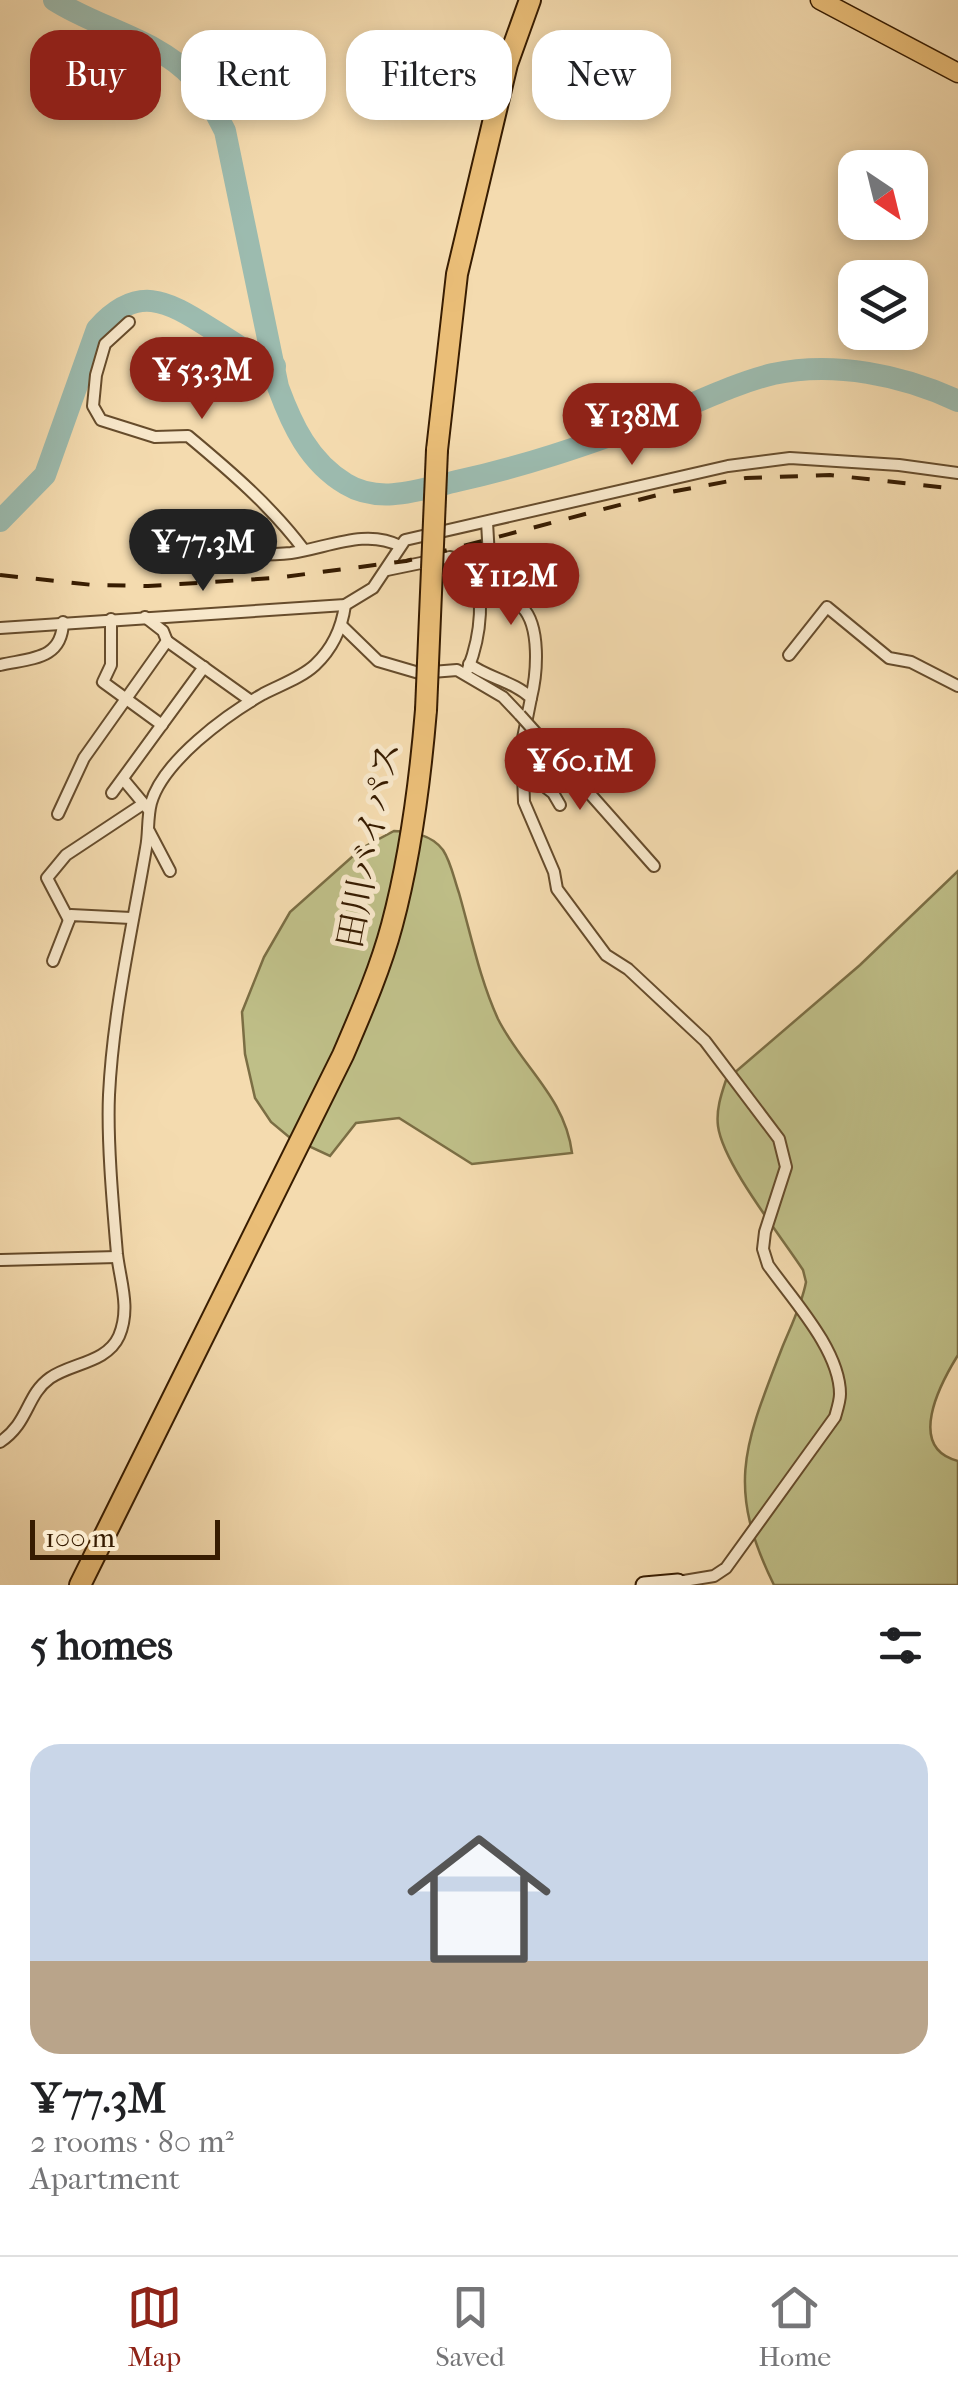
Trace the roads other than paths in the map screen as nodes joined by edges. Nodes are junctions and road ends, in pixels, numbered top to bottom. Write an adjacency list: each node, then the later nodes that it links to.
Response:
1 (530, 0): 45 (highway, 田川バイパス, bridge)
2 (820, 0): 3 (main road)
3 (958, 73)
4 (129, 322): 8 (street)
5 (958, 474): 6 (street)
6 (486, 522): 7 (street); 10 (street)
7 (400, 546): 8 (street); 12 (street)
8 (304, 550): 9 (street)
9 (202, 555)
10 (488, 557): 11 (street); 26 (street)
11 (467, 561): 12 (street); 23 (street)
12 (387, 570): 13 (street)
13 (345, 605): 14 (street); 17 (street)
14 (145, 617): 15 (street); 19 (street)
15 (111, 619): 16 (street); 25 (street)
16 (63, 622): 18 (street); 21 (street)
17 (342, 626): 23 (street); 27 (street)
18 (0, 628)
19 (167, 641): 22 (street); 25 (street)
20 (789, 655): 24 (street)
21 (0, 665)
22 (204, 668): 27 (street); 28 (street)
23 (467, 670): 26 (street); 36 (street, bridge)
24 (958, 686)
25 (124, 698): 28 (street); 34 (street)
26 (530, 698): 29 (street)
27 (251, 701): 33 (street)
28 (162, 725): 30 (street)
29 (523, 770): 32 (street); 44 (street)
30 (123, 779): 31 (street); 33 (street)
31 (112, 794)
32 (560, 804)
33 (147, 808): 35 (street); 39 (street)
34 (58, 814)
35 (148, 830): 37 (street); 38 (street)
36 (654, 866)
37 (170, 871)
38 (132, 918): 39 (street); 41 (street)
39 (69, 920): 40 (street)
40 (54, 961)
41 (118, 1257): 42 (street); 43 (street)
42 (1, 1260)
43 (0, 1442)
44 (680, 1584): 46 (street)
45 (80, 1585)
46 (644, 1585)

